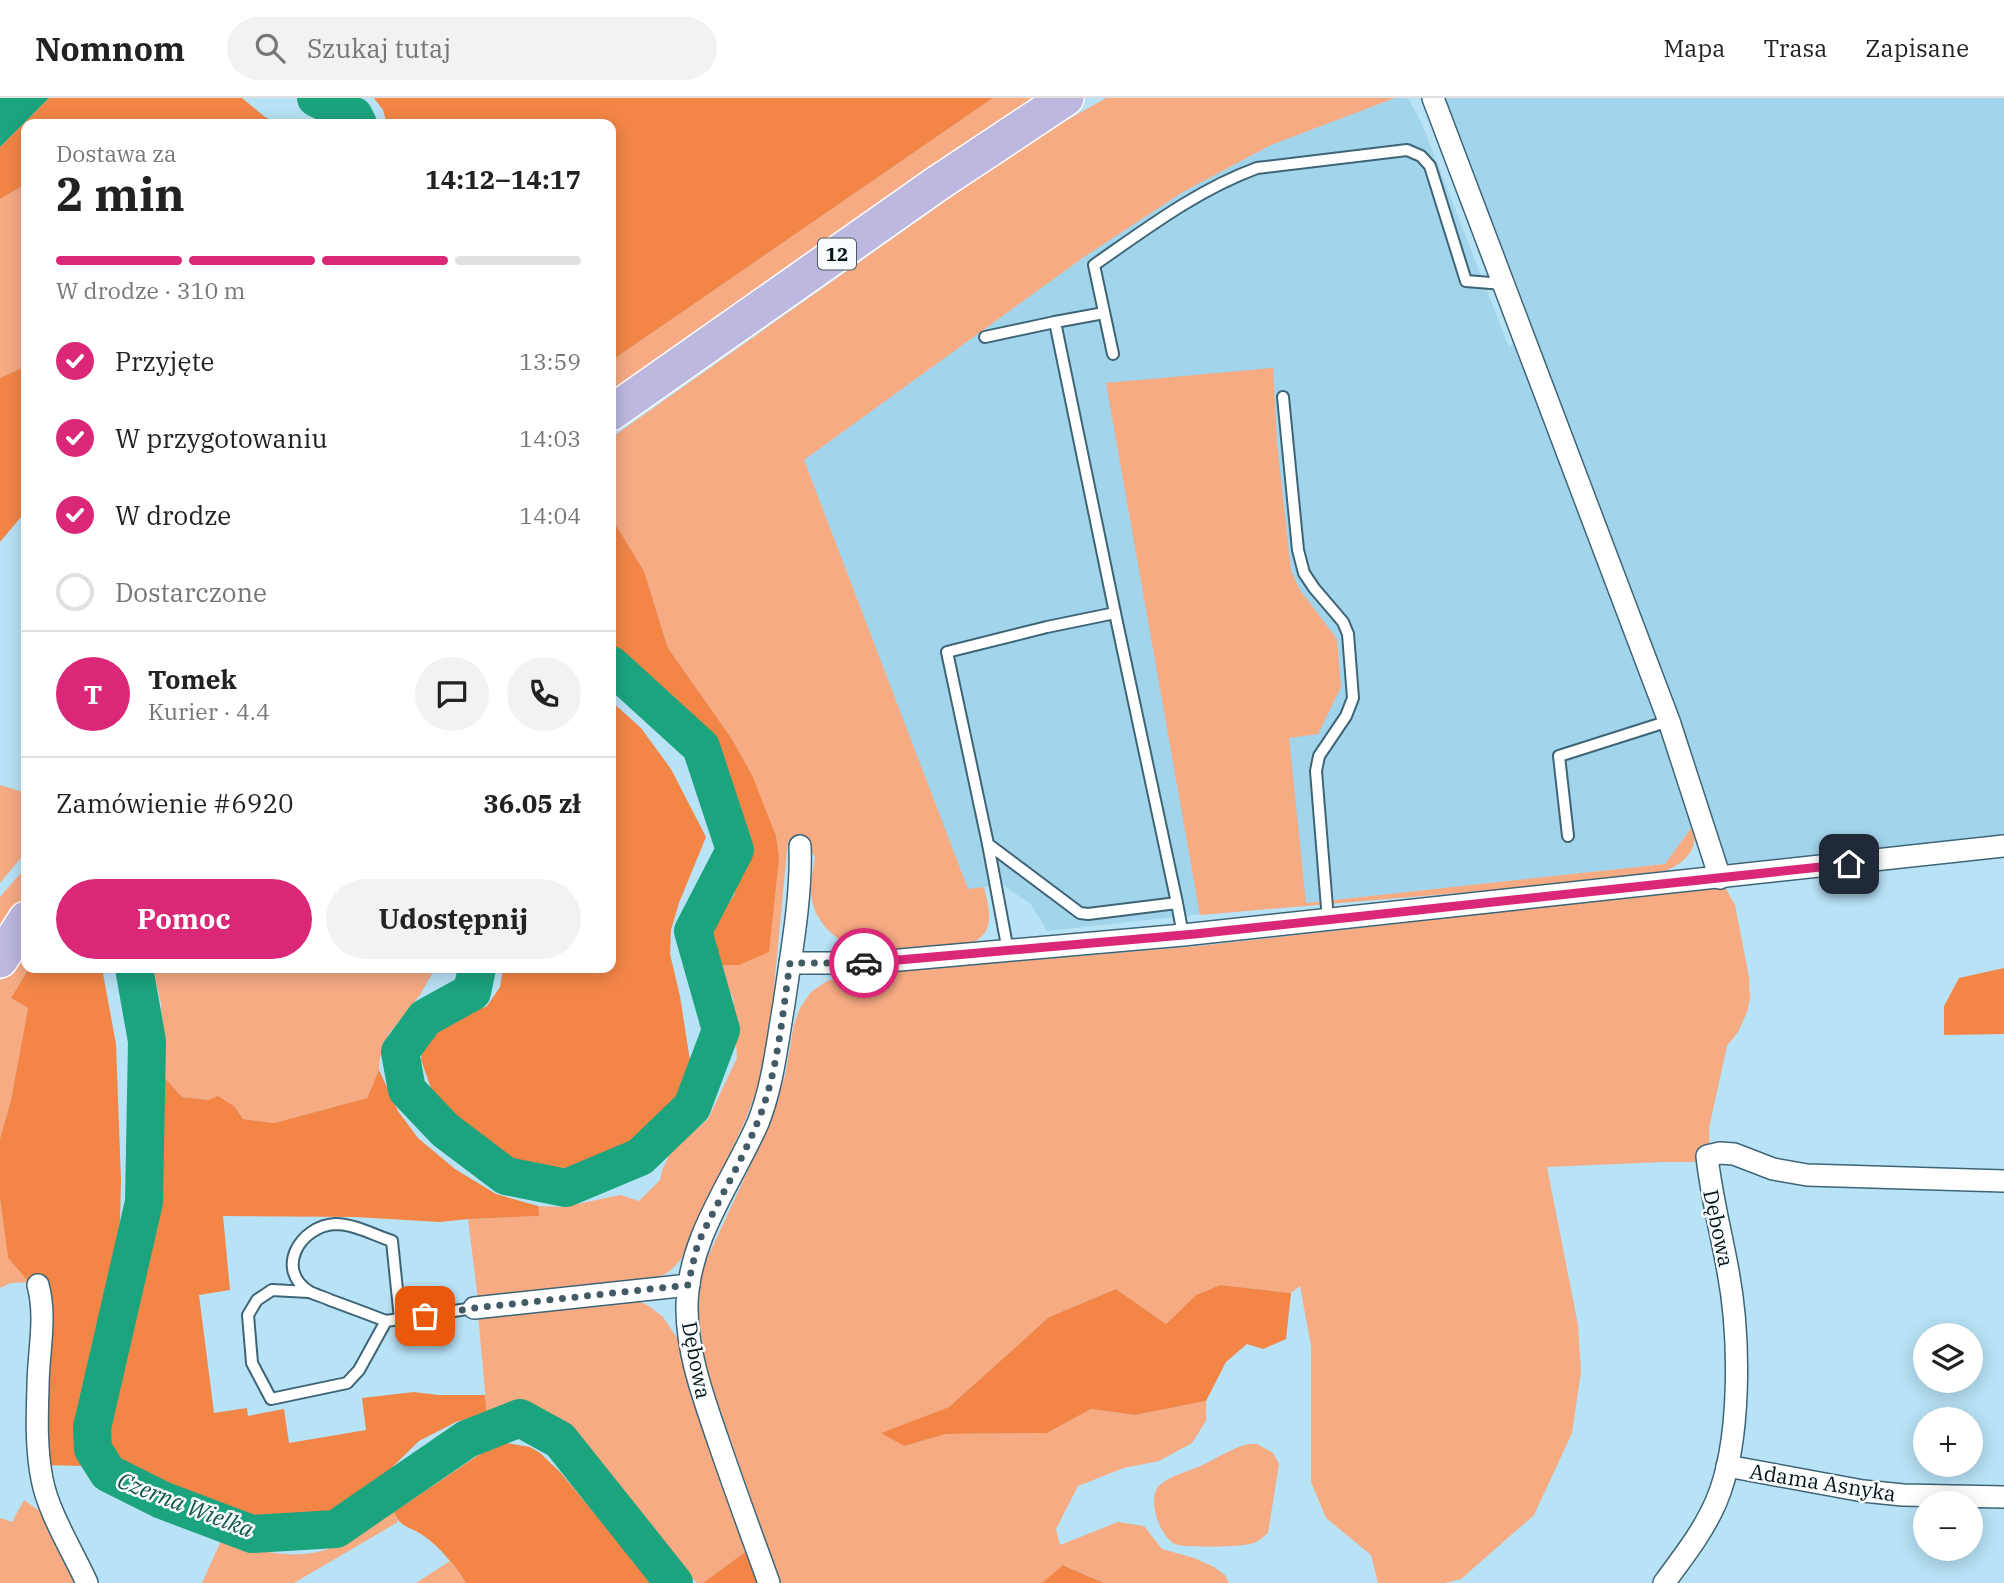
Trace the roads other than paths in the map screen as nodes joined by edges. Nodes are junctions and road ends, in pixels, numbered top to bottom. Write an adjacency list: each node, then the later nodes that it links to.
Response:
1 (1066, 98): 9 (main road, 12)
2 (1433, 98): 3 (street)
3 (1503, 284): 4 (lane); 11 (street)
4 (1104, 313): 5 (lane); 7 (lane)
5 (1055, 322): 6 (lane); 10 (lane)
6 (985, 337)
7 (1113, 354)
8 (1283, 397): 18 (lane)
9 (616, 409)
10 (1115, 613): 13 (lane); 17 (lane)
11 (1669, 721): 12 (lane); 16 (street)
12 (1568, 836)
13 (988, 844): 17 (lane); 21 (lane)
14 (800, 846): 23 (street, Dębowa)
15 (2004, 846): 16 (street)
16 (1720, 878): 18 (street)
17 (1177, 903): 20 (lane)
18 (1328, 920): 20 (street)
19 (21, 927): 22 (main road)
20 (1183, 935): 21 (street)
21 (1008, 951): 23 (street)
22 (0, 960)
23 (790, 963): 26 (street, Dębowa)
24 (2004, 1181): 31 (street, Dębowa)
25 (38, 1285): 33 (street)
26 (688, 1285): 28 (street); 34 (street, Dębowa)
27 (309, 1292): 29 (lane); 30 (lane); 30 (lane)
28 (474, 1308): 29 (lane)
29 (400, 1319): 30 (lane)
30 (386, 1321)
31 (1727, 1465): 32 (street, Adama Asnyka); 35 (street, Dębowa)
32 (2004, 1497)
33 (87, 1583)
34 (769, 1583)
35 (1664, 1583)

